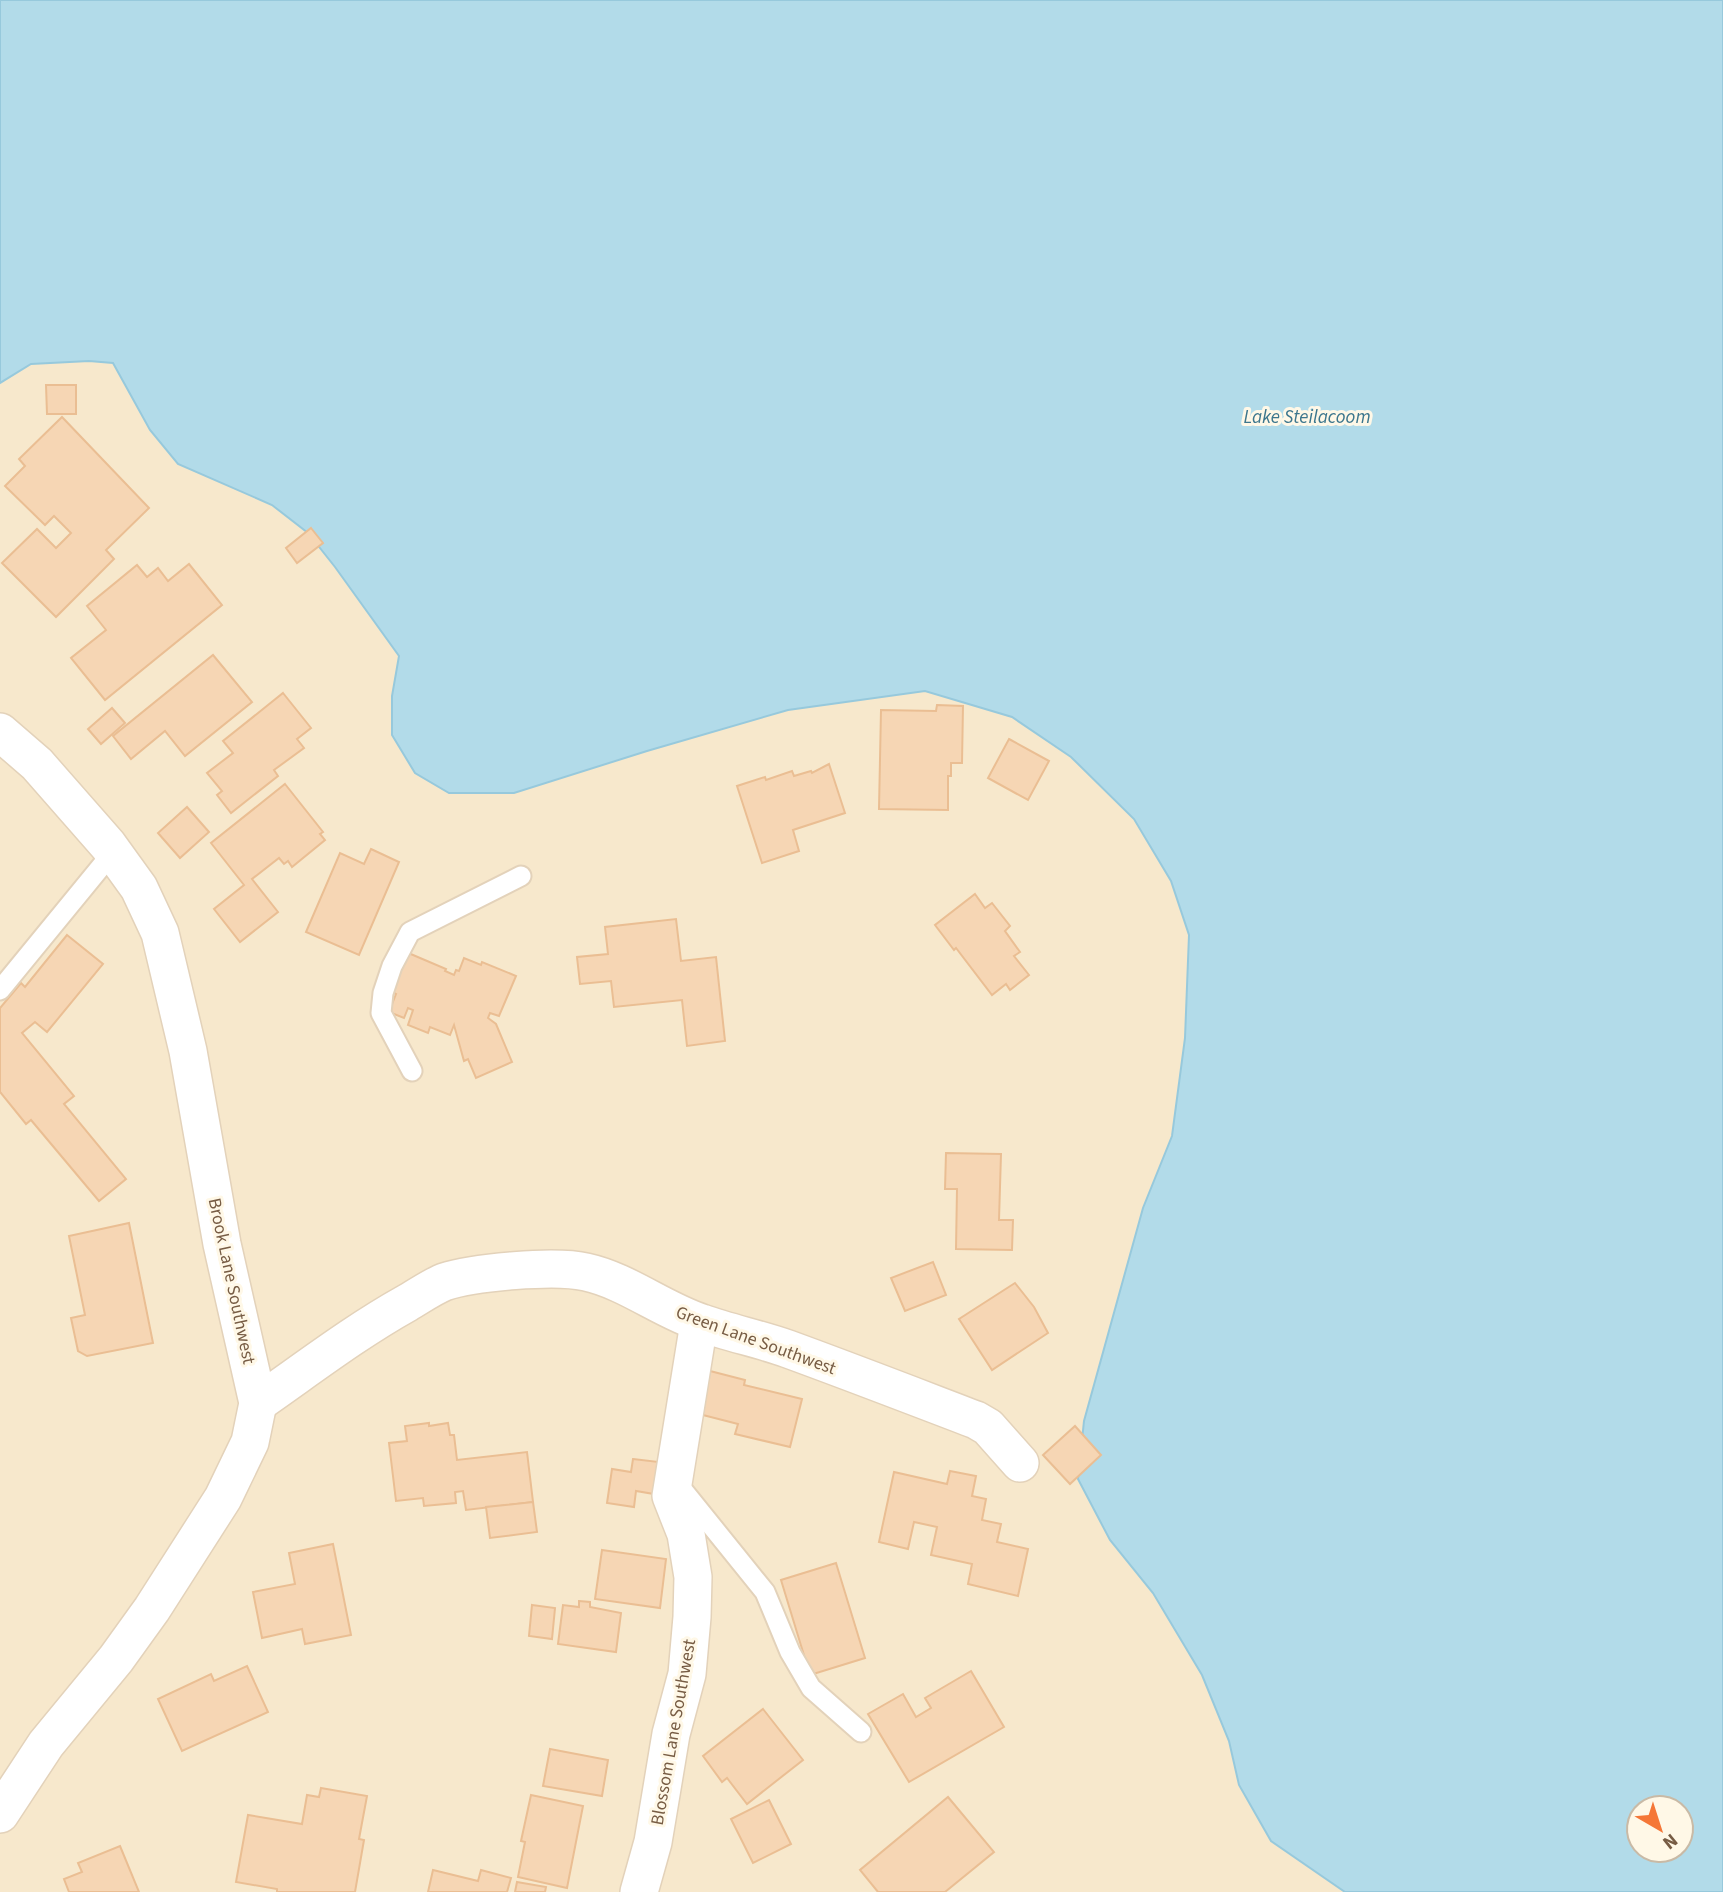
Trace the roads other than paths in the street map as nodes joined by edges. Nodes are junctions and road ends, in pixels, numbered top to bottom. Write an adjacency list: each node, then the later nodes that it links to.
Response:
1 (0, 732): 2 (street, Brook Lane Southwest)
2 (113, 852): 4 (lane); 7 (street, Brook Lane Southwest)
3 (521, 876): 5 (lane)
4 (0, 990)
5 (412, 1072)
6 (699, 1323): 7 (street, Green Lane Southwest); 8 (street, Green Lane Southwest); 9 (street, Blossom Lane Southwest)
7 (258, 1403): 11 (street, Brook Lane Southwest)
8 (1020, 1463)
9 (674, 1479): 10 (lane); 12 (street, Blossom Lane Southwest)
10 (861, 1732)
11 (0, 1814)
12 (639, 1892)

